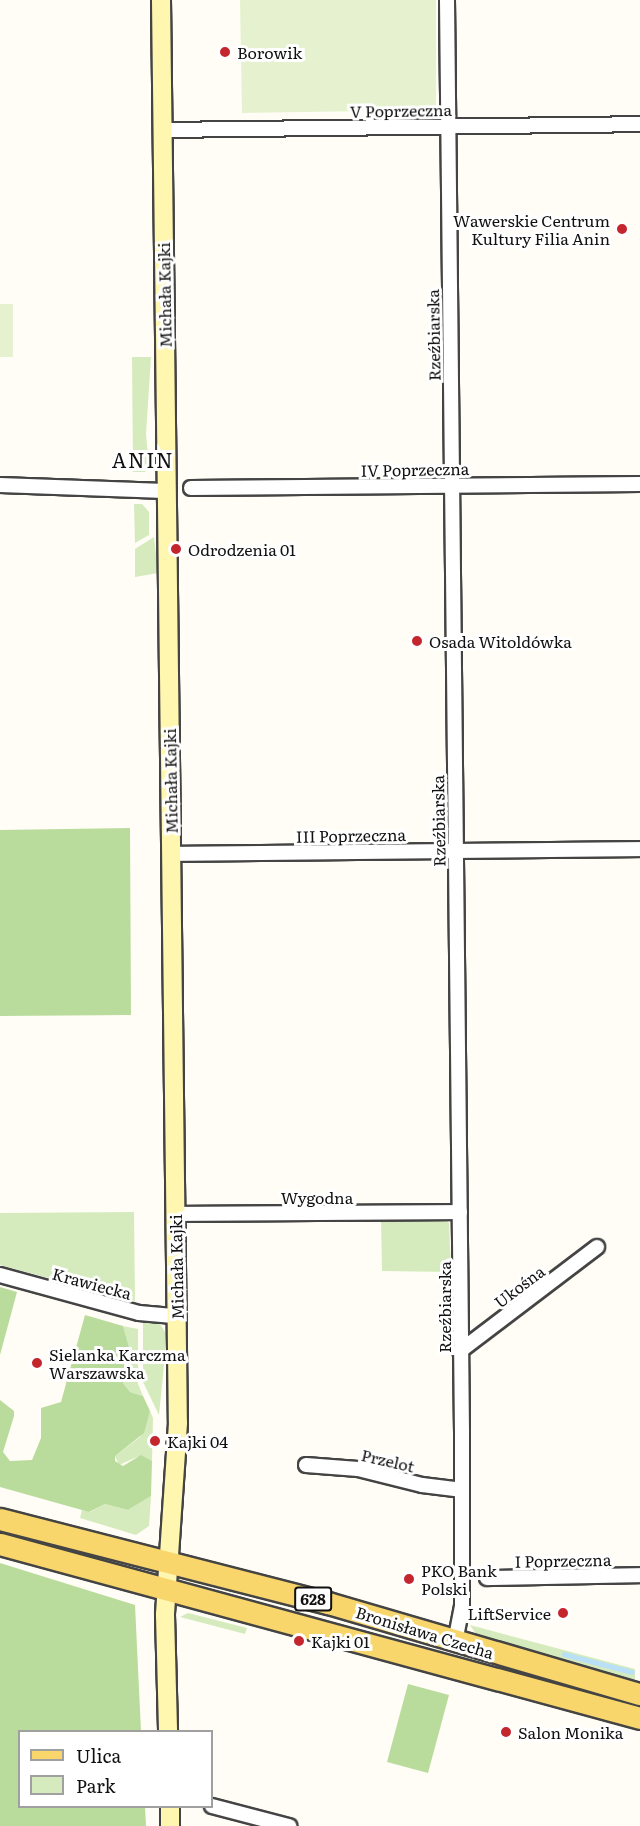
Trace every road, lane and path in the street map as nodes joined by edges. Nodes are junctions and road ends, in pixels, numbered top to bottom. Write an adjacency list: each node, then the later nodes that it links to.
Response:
1 (161, 0): 5 (street, Michała Kajki)
2 (447, 0): 4 (street, Rzeźbiarska)
3 (640, 124): 4 (street, V Poprzeczna)
4 (447, 125): 5 (street, V Poprzeczna); 8 (street, Rzeźbiarska)
5 (162, 130): 10 (street, Michała Kajki)
6 (640, 484): 8 (street, IV Poprzeczna)
7 (0, 485): 10 (street)
8 (451, 485): 9 (street, IV Poprzeczna); 12 (street, Rzeźbiarska)
9 (191, 488)
10 (165, 491): 13 (street, Michała Kajki)
11 (640, 849): 12 (street, III Poprzeczna)
12 (455, 850): 13 (street, III Poprzeczna); 14 (street, Rzeźbiarska)
13 (171, 854): 15 (street, Michała Kajki)
14 (460, 1212): 15 (street, Wygodna); 19 (street, Rzeźbiarska)
15 (175, 1214): 18 (street, Michała Kajki)
16 (597, 1246): 19 (street, Ukośna)
17 (0, 1275): 18 (street, Krawiecka)
18 (177, 1316): 24 (street, Michała Kajki)
19 (460, 1351): 21 (street, Rzeźbiarska)
20 (306, 1465): 21 (street, Przelot)
21 (461, 1490): 28 (street, Rzeźbiarska)
22 (0, 1519): 24 (main road, Bronisława Czecha / 628)
23 (0, 1544): 27 (main road, Bronisława Czecha / 628)
24 (170, 1562): 27 (street, Michała Kajki); 28 (main road, Bronisława Czecha / 628)
25 (640, 1575): 26 (street, I Poprzeczna)
26 (488, 1578)
27 (167, 1589): 30 (main road, Bronisława Czecha / 628); 31 (street, Michała Kajki)
28 (455, 1641): 29 (main road, Bronisława Czecha / 628)
29 (640, 1694)
30 (640, 1718)
31 (168, 1730)
32 (213, 1806): 35 (street)
33 (170, 1808): 34 (street)
34 (170, 1826)
35 (289, 1826)

